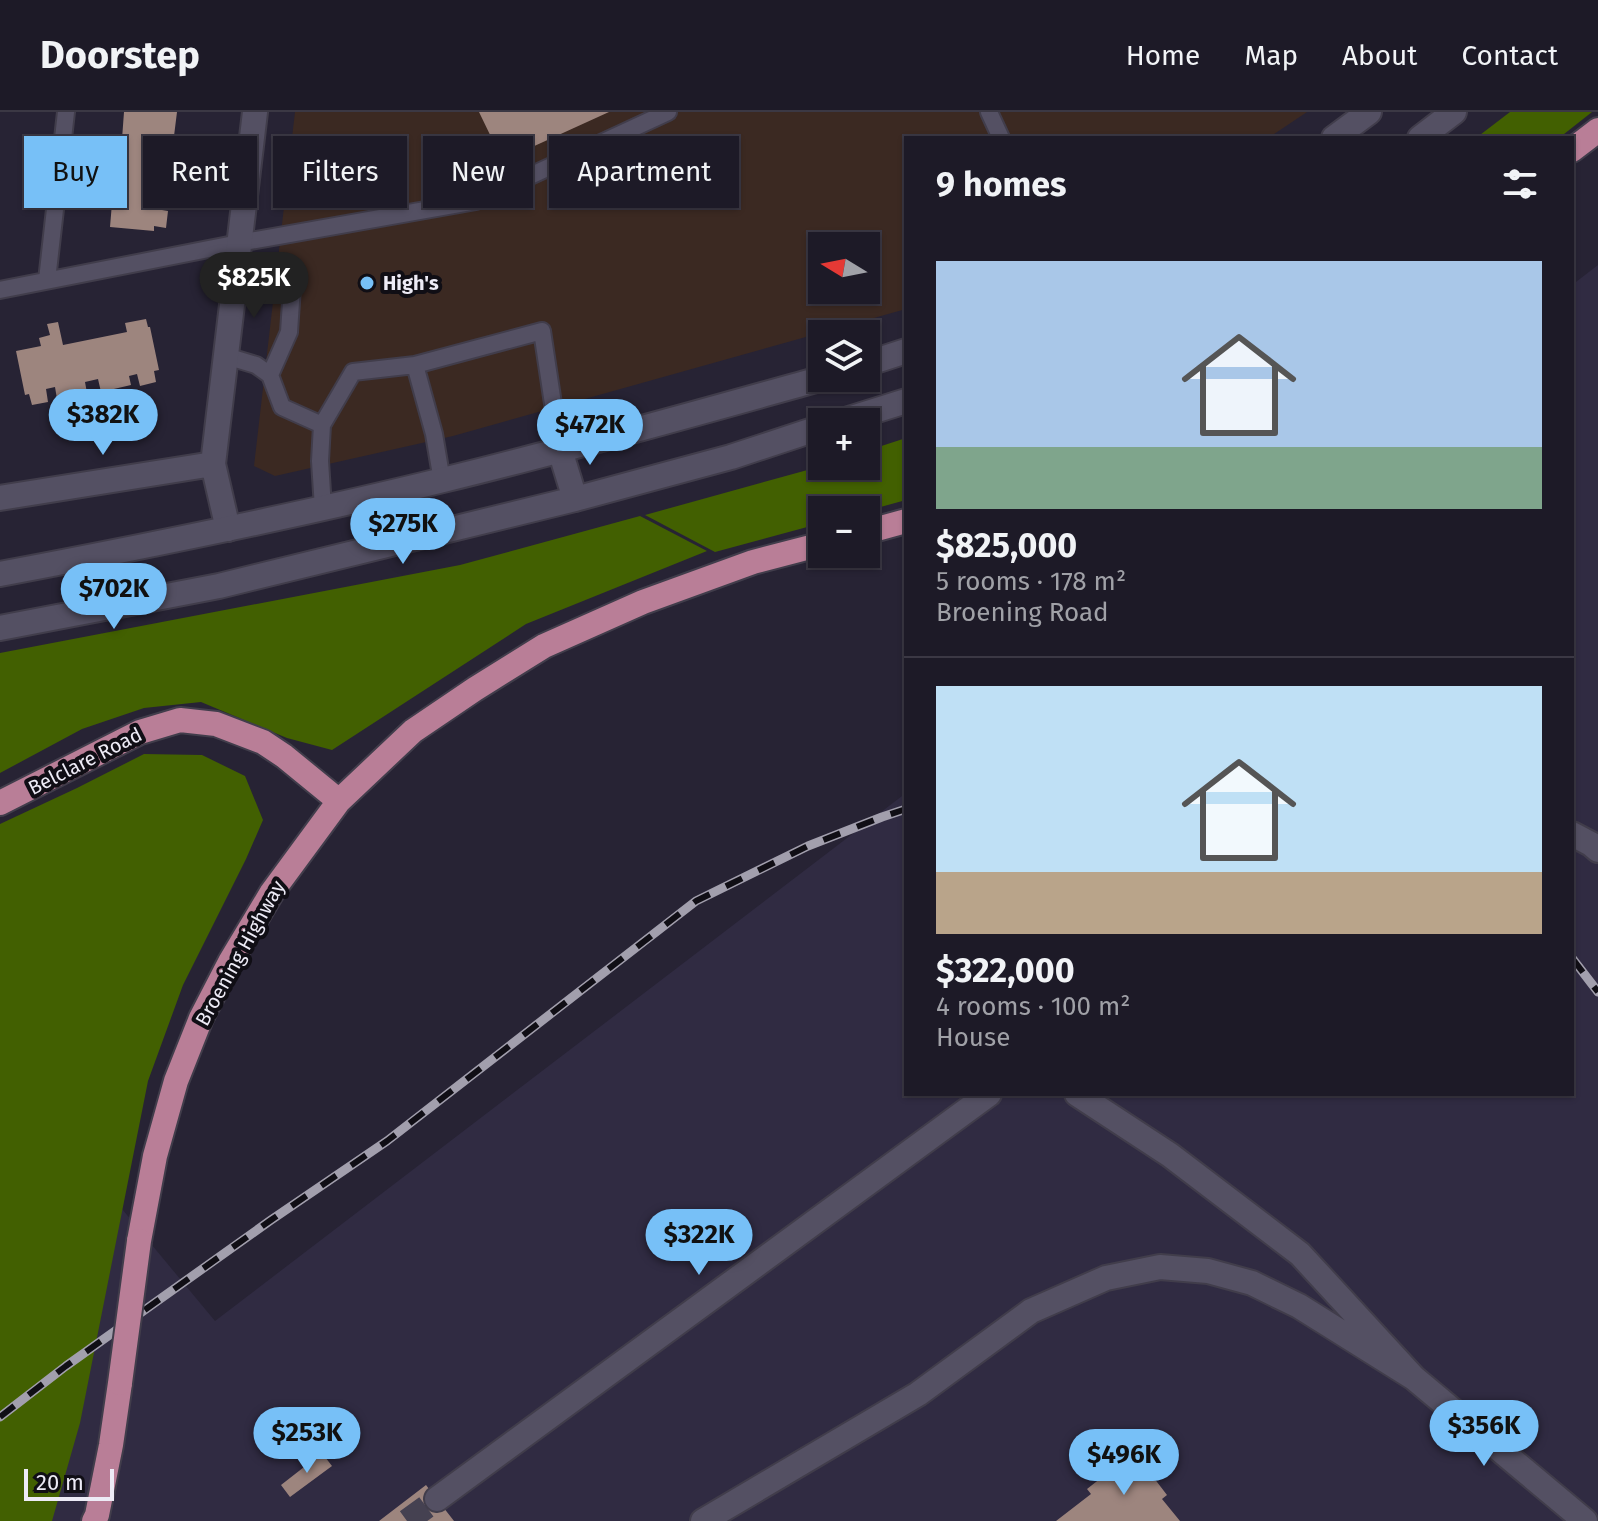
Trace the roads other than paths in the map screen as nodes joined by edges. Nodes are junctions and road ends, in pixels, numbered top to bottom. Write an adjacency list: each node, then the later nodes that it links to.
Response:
1 (66, 112): 14 (lane)
2 (255, 112): 12 (street)
3 (668, 112): 12 (lane)
4 (989, 112): 8 (lane)
5 (1369, 112): 9 (street)
6 (1454, 112): 10 (street)
7 (1598, 130): 11 (main road)
8 (1000, 136)
9 (1337, 136)
10 (1423, 136)
11 (1574, 148)
12 (239, 243): 13 (street); 14 (lane)
13 (235, 279): 17 (street); 20 (lane)
14 (47, 280): 15 (lane)
15 (0, 290)
16 (904, 352): 18 (street)
17 (226, 356): 20 (lane); 27 (street)
18 (880, 359)
19 (415, 365): 24 (lane); 26 (lane); 28 (lane)
20 (270, 375): 24 (lane)
21 (808, 382): 26 (street)
22 (904, 402): 23 (street)
23 (880, 409)
24 (322, 425): 31 (lane)
25 (808, 432): 30 (street)
26 (560, 450): 28 (street); 30 (street)
27 (213, 464): 29 (street); 34 (street)
28 (442, 481): 31 (street)
29 (0, 498)
30 (575, 499): 37 (street)
31 (323, 508): 34 (street)
32 (904, 522): 33 (main road)
33 (880, 528)
34 (228, 529): 36 (street)
35 (808, 548): 38 (main road, Broening Highway)
36 (0, 574)
37 (0, 628)
38 (339, 801): 39 (main road, Belclare Road); 46 (main road, Broening Highway, bridge)
39 (0, 803)
40 (1574, 835): 41 (street)
41 (1598, 850)
42 (986, 1096): 45 (street)
43 (1080, 1096): 44 (street)
44 (1414, 1378): 47 (street); 48 (street)
45 (437, 1499)
46 (94, 1521)
47 (703, 1521)
48 (1585, 1521)

